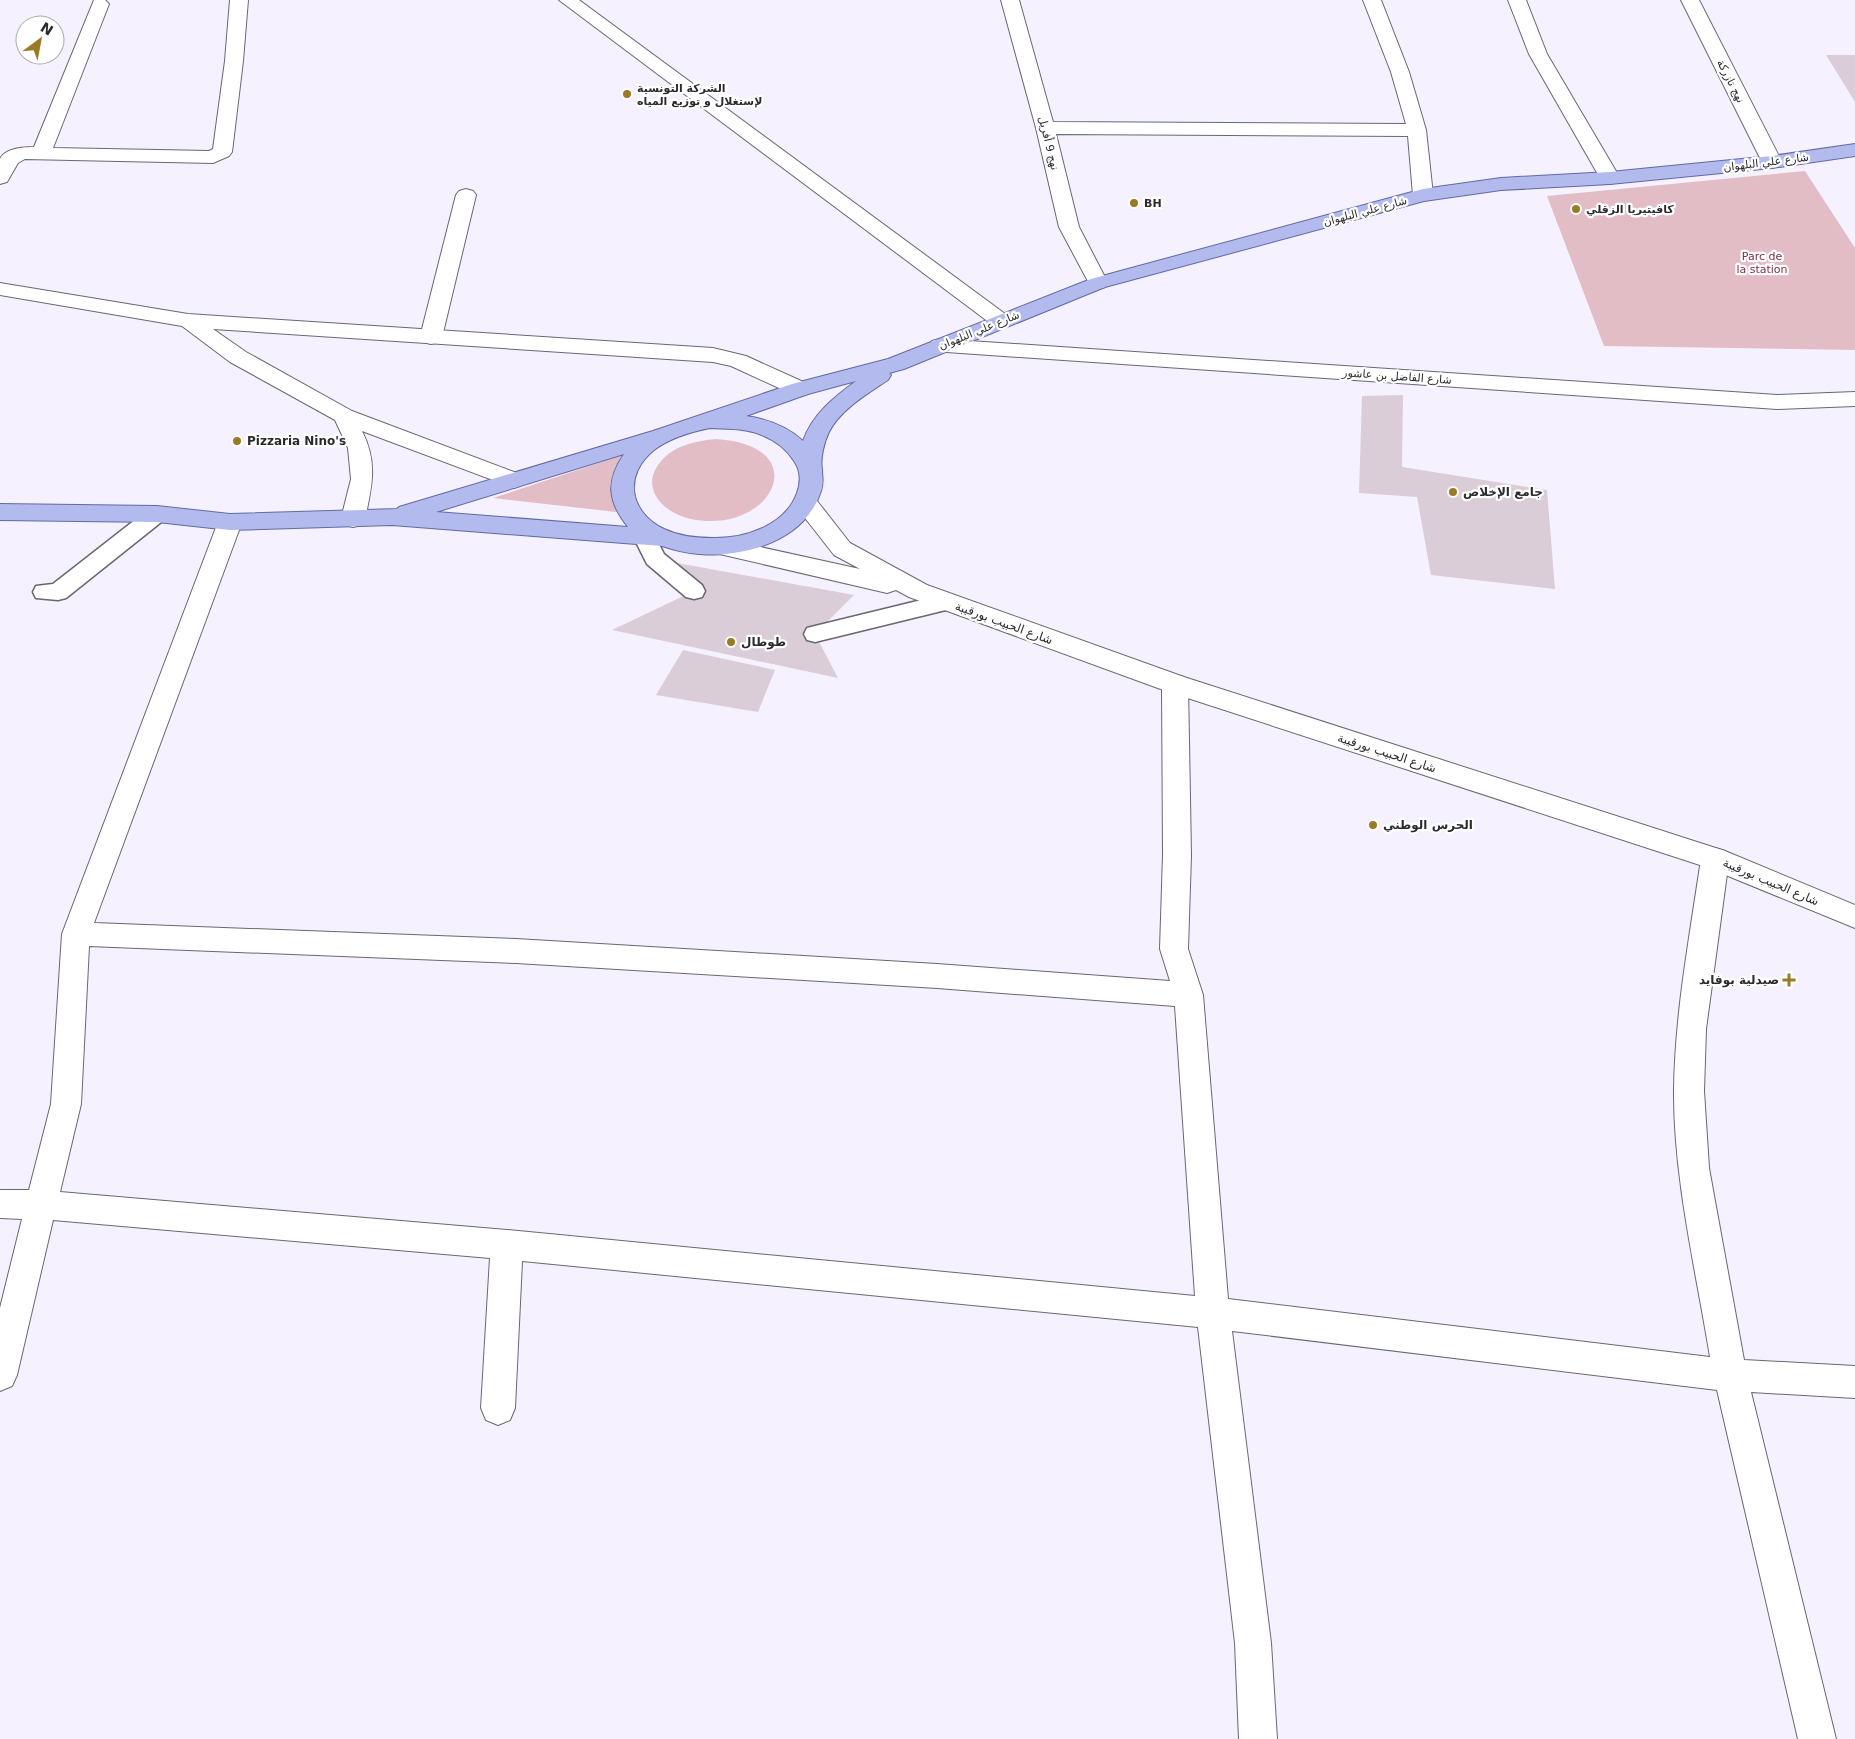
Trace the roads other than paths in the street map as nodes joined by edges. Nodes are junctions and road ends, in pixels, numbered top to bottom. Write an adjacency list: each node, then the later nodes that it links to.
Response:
1 (239, 0): 11 (street)
2 (568, 0): 20 (street)
3 (1010, 0): 8 (street, نهج 9 أفريل)
4 (1372, 0): 9 (street)
5 (1517, 0): 14 (street)
6 (1690, 0): 12 (street, نهج تازركة)
7 (100, 4): 11 (street)
8 (1046, 128): 9 (street); 17 (street, نهج 9 أفريل)
9 (1418, 130): 16 (street)
10 (1855, 150): 12 (main road, شارع علي البلهوان)
11 (42, 152): 13 (street)
12 (1772, 162): 14 (main road, شارع علي البلهوان)
13 (0, 178)
14 (1610, 178): 16 (main road, شارع علي البلهوان)
15 (466, 195): 21 (street)
16 (1423, 196): 17 (main road, شارع علي البلهوان)
17 (1098, 283): 20 (main road, شارع علي البلهوان)
18 (0, 289): 19 (street)
19 (188, 321): 21 (street); 26 (street)
20 (1001, 321): 22 (main road, شارع علي البلهوان)
21 (431, 337): 24 (street)
22 (940, 346): 23 (main road, شارع علي البلهوان); 25 (street, شارع الفاضل بن عاشور)
23 (896, 364): 24 (main road); 29 (main road)
24 (800, 389): 27 (main road)
25 (1853, 404)
26 (344, 416): 30 (street); 35 (street)
27 (710, 421): 28 (main road); 29 (main road)
28 (661, 435): 30 (main road); 37 (main road)
29 (810, 467): 31 (main road)
30 (514, 480): 34 (main road)
31 (806, 503): 38 (main road); 39 (street)
32 (0, 512): 33 (main road)
33 (158, 514): 36 (main road); 40 (lane)
34 (392, 517): 35 (main road); 37 (main road)
35 (353, 519): 36 (main road)
36 (230, 522): 47 (street)
37 (653, 537): 38 (main road); 41 (lane)
38 (724, 547): 39 (street)
39 (918, 591): 42 (street, شارع الحبيب بورقيبة)
40 (44, 592)
41 (694, 592)
42 (946, 602): 43 (lane); 44 (street, شارع الحبيب بورقيبة)
43 (815, 634)
44 (1175, 684): 45 (street, شارع الحبيب بورقيبة); 48 (street)
45 (1715, 859): 46 (street, شارع الحبيب بورقيبة); 53 (street)
46 (1855, 918)
47 (76, 934): 48 (street); 50 (street)
48 (1189, 995): 52 (street)
49 (0, 1204): 50 (street)
50 (41, 1205): 51 (street); 54 (street)
51 (506, 1245): 52 (street); 56 (street)
52 (1213, 1313): 53 (street); 57 (street)
53 (1730, 1374): 55 (street); 58 (street)
54 (0, 1376)
55 (1855, 1382)
56 (498, 1408)
57 (1258, 1739)
58 (1817, 1739)

